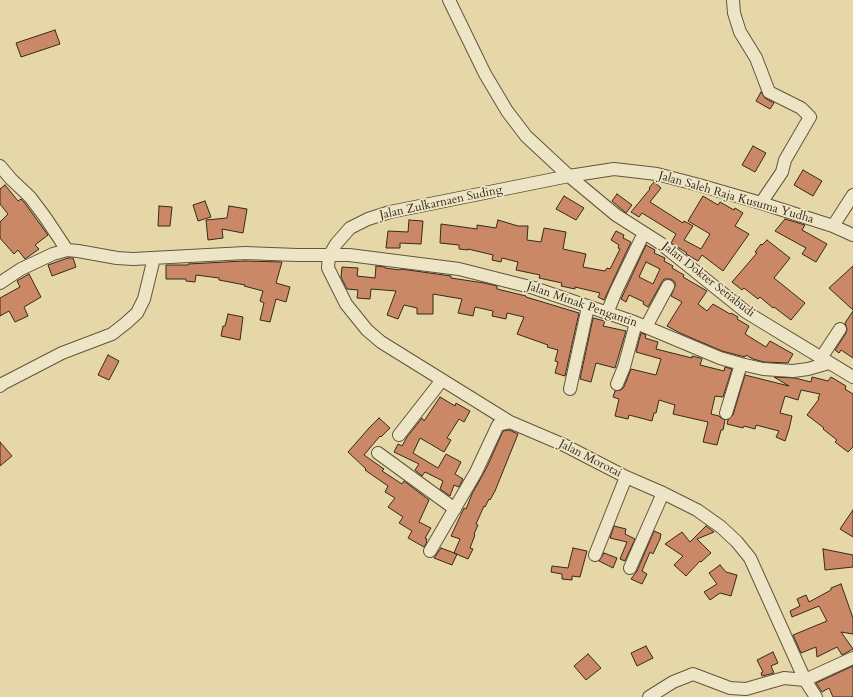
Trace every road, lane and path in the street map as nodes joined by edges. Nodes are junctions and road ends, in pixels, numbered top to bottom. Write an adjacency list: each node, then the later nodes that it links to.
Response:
1 (449, 0): 4 (street, Jalan Dokter Setiabudi)
2 (733, 0): 6 (street)
3 (0, 166): 10 (street)
4 (568, 176): 6 (street, Jalan Saleh Raja Kusuma Yudha); 11 (street, Jalan Zulkarnaen Suding); 19 (street, Jalan Dokter Setiabudi)
5 (853, 195): 7 (street)
6 (761, 203): 7 (street, Jalan Saleh Raja Kusuma Yudha)
7 (833, 226): 8 (street, Jalan Saleh Raja Kusuma Yudha)
8 (853, 235)
9 (640, 239): 16 (street)
10 (67, 250): 12 (street, Jalan Minak Pengantin); 13 (street)
11 (329, 256): 12 (street, Jalan Minak Pengantin); 15 (street, Jalan Minak Pengantin); 22 (street, Jalan Morotai)
12 (154, 258): 24 (street)
13 (0, 283)
14 (668, 286): 17 (street)
15 (588, 307): 16 (street, Jalan Minak Pengantin); 25 (street)
16 (607, 313): 17 (street, Jalan Minak Pengantin)
17 (641, 325): 20 (street, Jalan Minak Pengantin); 23 (street)
18 (840, 329): 19 (street)
19 (825, 360): 20 (street, Jalan Minak Pengantin); 21 (street, Jalan Dokter Setiabudi)
20 (741, 364): 26 (street)
21 (853, 377)
22 (442, 380): 27 (street, Jalan Morotai); 28 (street)
23 (617, 384)
24 (0, 386)
25 (570, 389)
26 (726, 413)
27 (510, 422): 30 (street, Jalan Morotai); 32 (street)
28 (399, 435)
29 (378, 453): 32 (street)
30 (626, 477): 31 (street, Jalan Morotai); 34 (street)
31 (663, 493): 35 (street); 37 (street, Jalan Morotai)
32 (455, 509): 33 (street)
33 (430, 551)
34 (595, 555)
35 (630, 568)
36 (853, 658): 37 (street)
37 (805, 680): 38 (street); 39 (street, Jalan Morotai)
38 (649, 697)
39 (816, 697)

